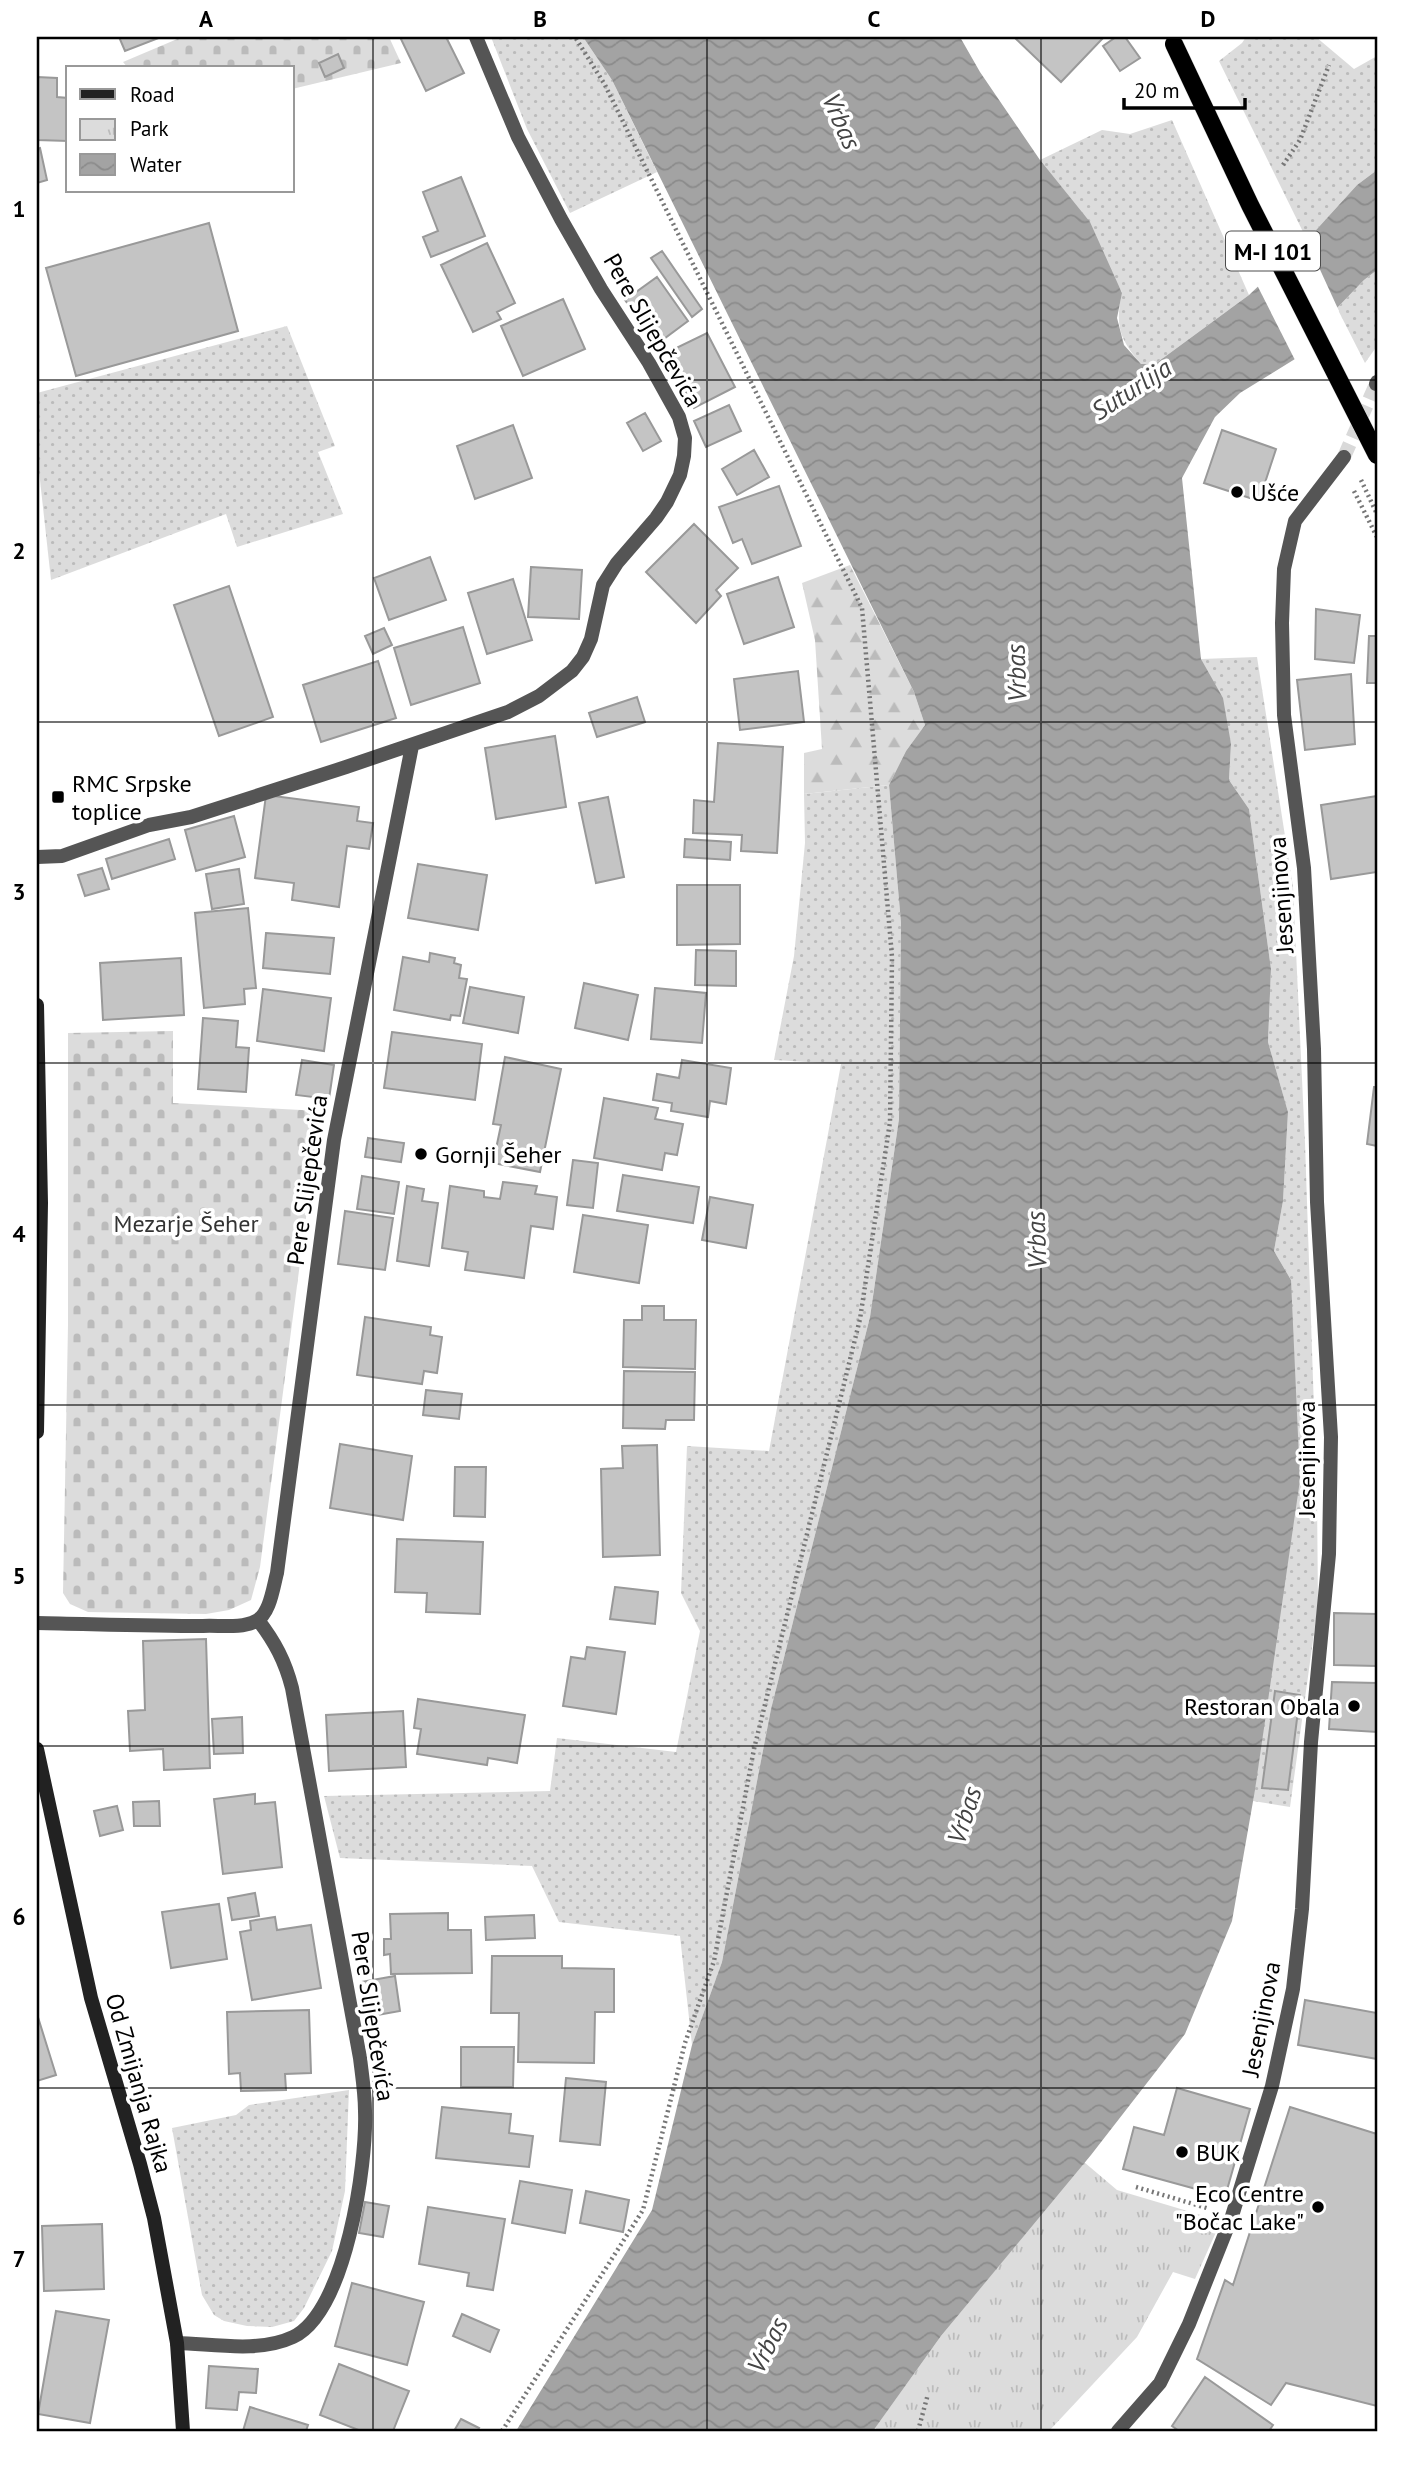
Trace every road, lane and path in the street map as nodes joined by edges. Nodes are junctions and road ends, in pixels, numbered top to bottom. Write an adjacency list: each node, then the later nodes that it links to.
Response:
1 (476, 37): 10 (street, Pere Slijepčevića)
2 (575, 37): 22 (path)
3 (1174, 44): 6 (main road, M-I 101, bridge)
4 (1329, 65): 5 (path)
5 (1283, 165)
6 (1377, 454)
7 (1342, 461): 18 (street, Jesenjinova)
8 (1350, 483): 9 (path)
9 (1377, 537)
10 (412, 746): 11 (street, Pere Slijepčevića); 14 (street, Pere Slijepčevića)
11 (37, 857)
12 (37, 1005): 13 (street)
13 (37, 1432)
14 (258, 1620): 15 (street); 19 (street, Pere Slijepčevića)
15 (37, 1623)
16 (37, 1749): 19 (street, Od Zmijanja Rajka)
17 (1136, 2187): 18 (path)
18 (1231, 2216): 24 (street, Jesenjinova)
19 (177, 2343): 21 (street, Od Zmijanja Rajka)
20 (928, 2393): 23 (path)
21 (183, 2431)
22 (502, 2431)
23 (918, 2431)
24 (1118, 2431)

